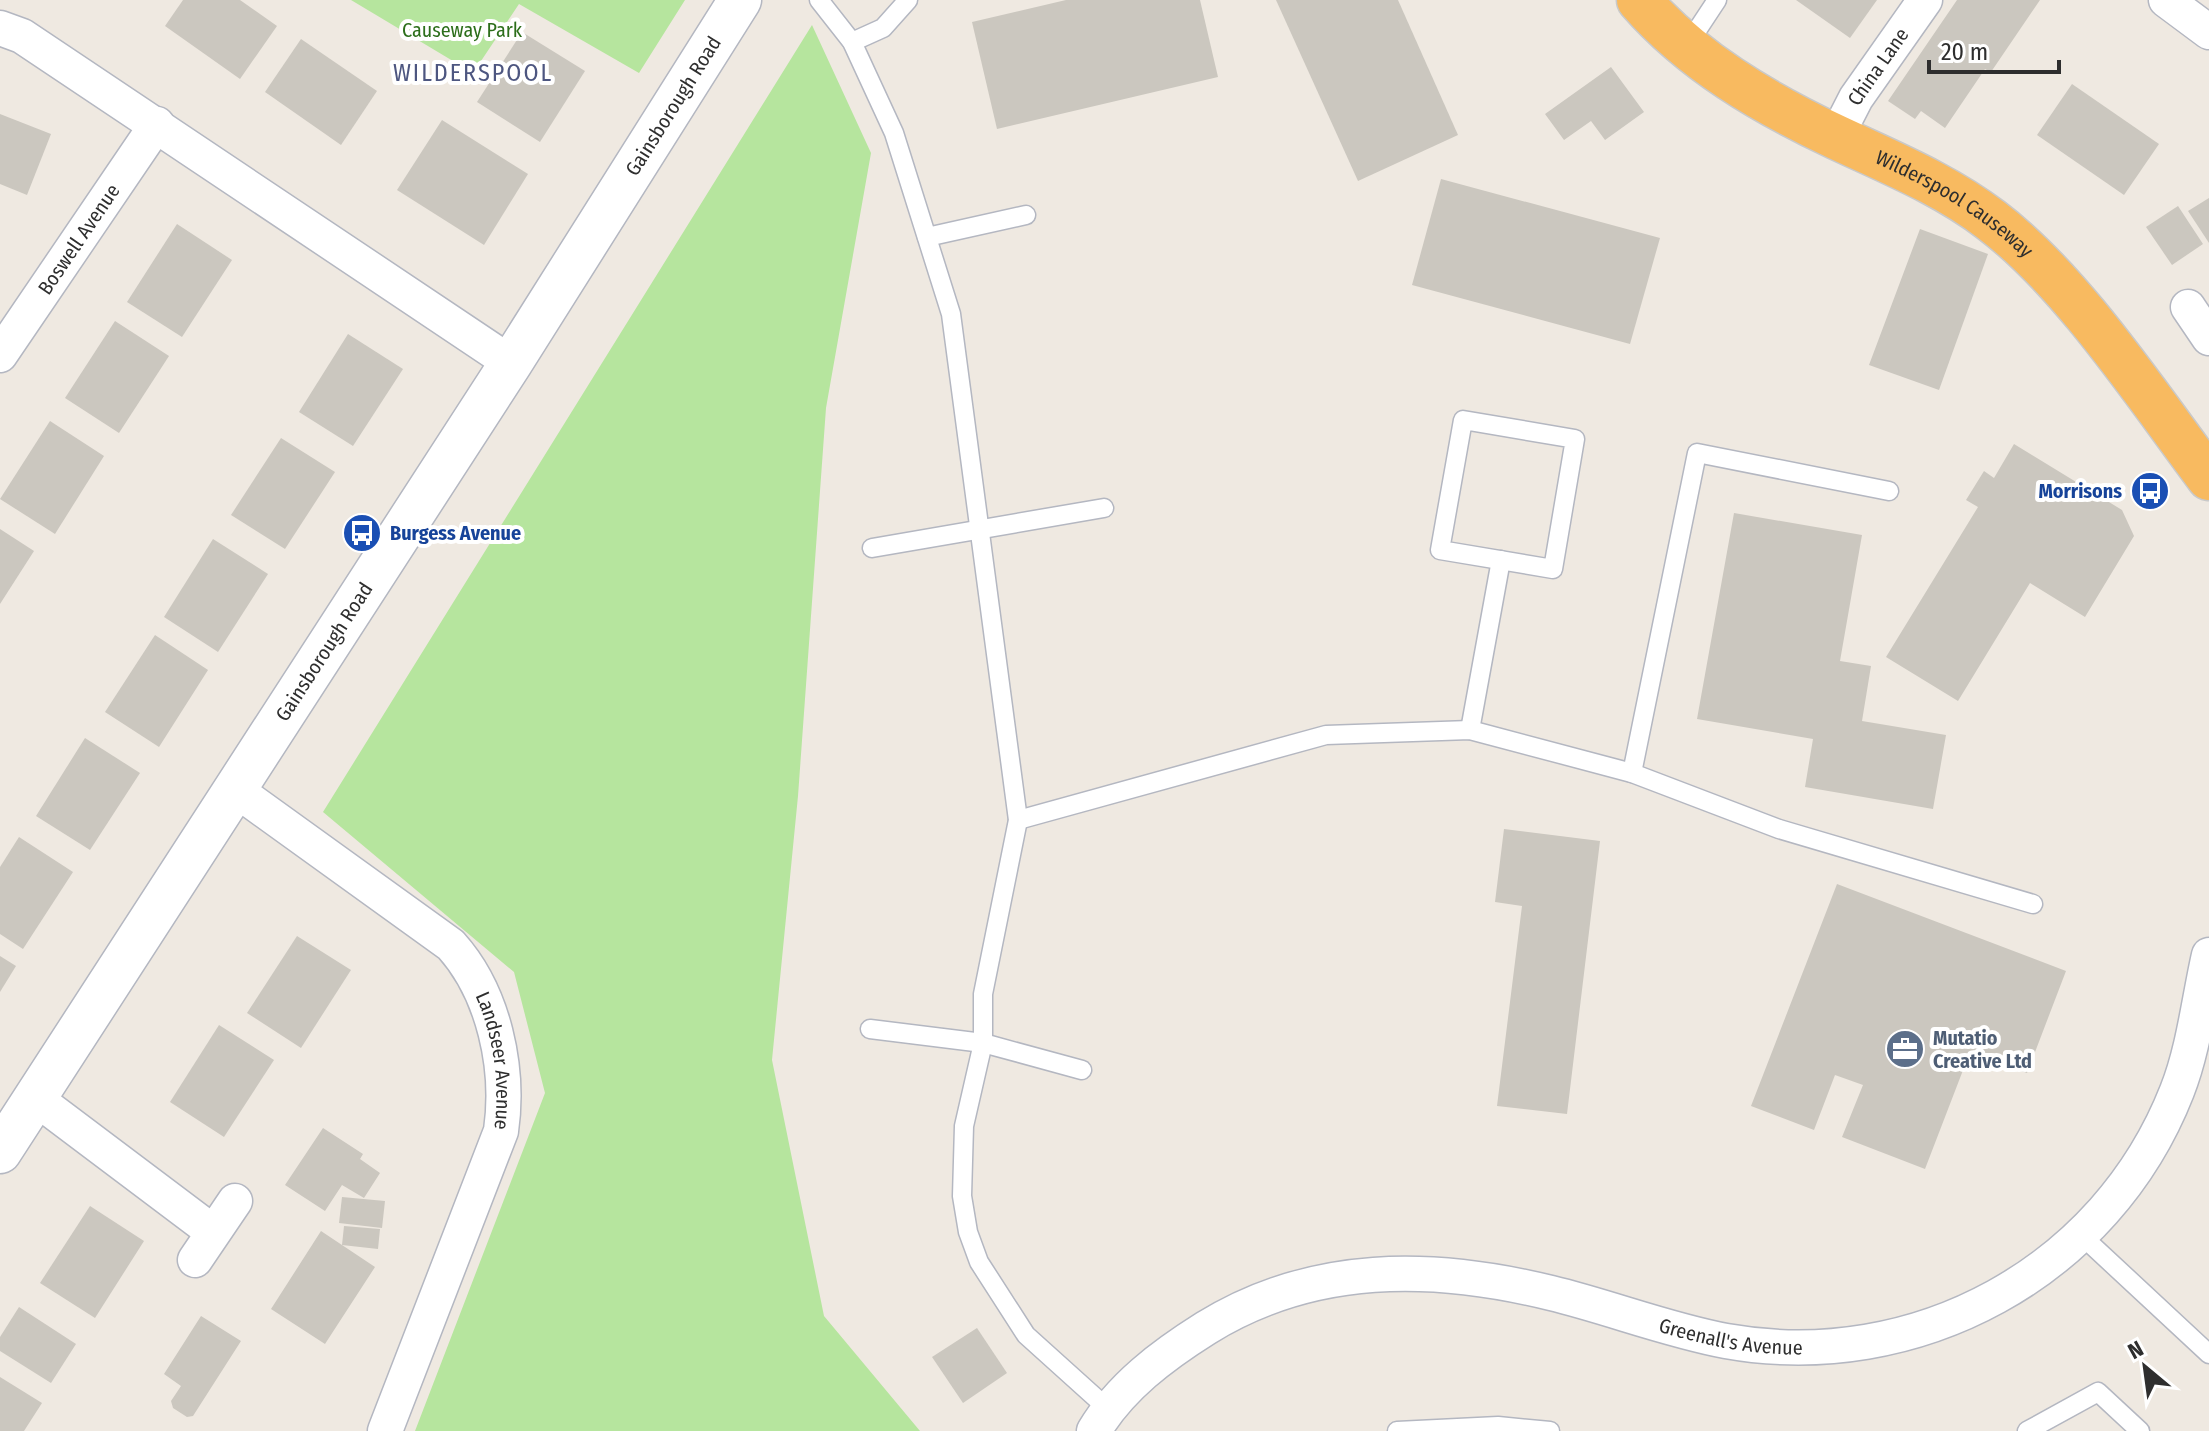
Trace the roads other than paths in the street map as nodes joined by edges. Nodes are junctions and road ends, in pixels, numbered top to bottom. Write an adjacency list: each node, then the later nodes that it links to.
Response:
1 (740, 0): 19 (street, Gainsborough Road)
2 (819, 0): 10 (lane)
3 (908, 0): 10 (lane)
4 (1639, 0): 11 (highway, Wilderspool Causeway)
5 (1717, 0): 11 (lane)
6 (1925, 0): 13 (street, China Lane)
7 (2166, 0): 9 (street)
8 (0, 28): 12 (street)
9 (2209, 32)
10 (852, 42): 15 (lane)
11 (1686, 47): 13 (highway, Wilderspool Causeway)
12 (157, 124): 18 (street, Boswell Avenue); 19 (street)
13 (1836, 137): 20 (highway, Wilderspool Causeway)
14 (1026, 215): 15 (lane)
15 (927, 237): 23 (lane)
16 (2188, 307): 17 (street)
17 (2209, 338)
18 (0, 355)
19 (511, 363): 28 (street, Gainsborough Road)
20 (2209, 478)
21 (1889, 491): 27 (lane)
22 (1104, 508): 23 (lane)
23 (979, 527): 24 (lane); 29 (lane)
24 (872, 548)
25 (1501, 560): 25 (lane); 26 (lane)
26 (1470, 730): 27 (lane); 29 (lane)
27 (1632, 773): 30 (lane)
28 (236, 790): 35 (street, Gainsborough Road); 43 (street, Landseer Avenue)
29 (1018, 820): 33 (lane)
30 (2033, 904)
31 (2209, 955): 39 (street, Greenall's Avenue)
32 (870, 1029): 33 (lane)
33 (983, 1043): 34 (lane); 42 (lane)
34 (1082, 1070)
35 (35, 1098): 36 (street, Gainsborough Road); 38 (street)
36 (0, 1152)
37 (235, 1201): 38 (street)
38 (213, 1232): 40 (street)
39 (2081, 1235): 41 (lane); 42 (street, Greenall's Avenue)
40 (195, 1260)
41 (2209, 1354)
42 (1101, 1420)
43 (385, 1431)
44 (1397, 1431): 45 (lane)
45 (1550, 1431)
46 (2027, 1431): 47 (lane)
47 (2140, 1431)

